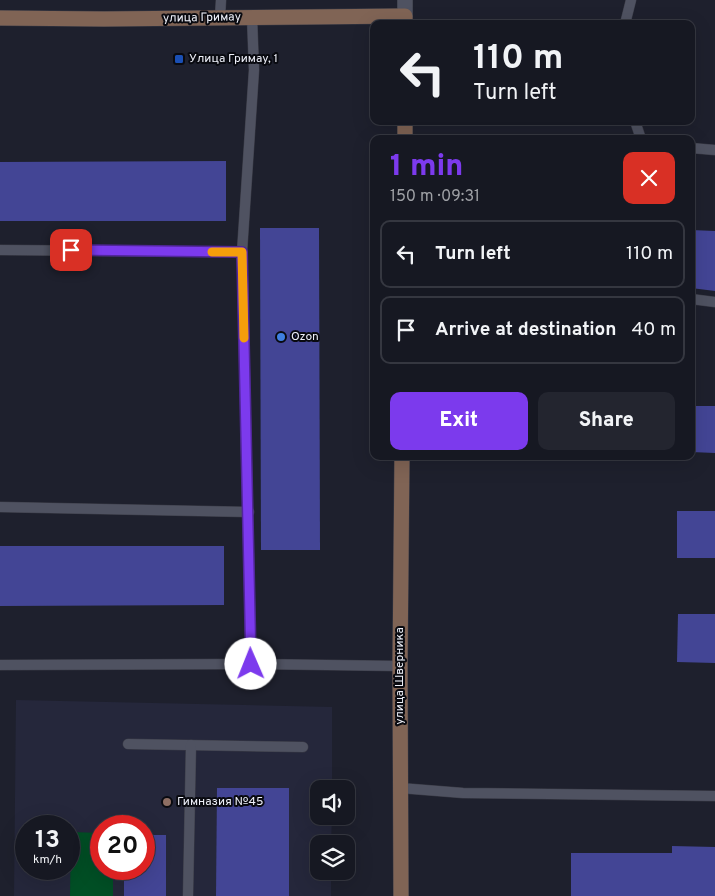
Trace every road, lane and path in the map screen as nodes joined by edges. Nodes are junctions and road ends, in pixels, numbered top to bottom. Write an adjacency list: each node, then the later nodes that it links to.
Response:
1 (221, 0): 4 (lane)
2 (405, 0): 7 (street)
3 (631, 0): 8 (lane)
4 (220, 17): 5 (street, улица Гримау); 6 (street, улица Гримау)
5 (252, 17): 7 (street, улица Гримау); 12 (lane)
6 (0, 18)
7 (405, 20)
8 (626, 20)
9 (695, 148): 10 (lane)
10 (715, 150)
11 (0, 250): 12 (lane)
12 (242, 252): 17 (lane)
13 (695, 300): 14 (lane)
14 (715, 302)
15 (402, 460): 20 (street, улица Шверника)
16 (0, 507): 17 (lane)
17 (249, 512): 18 (lane)
18 (251, 664): 19 (lane); 20 (lane)
19 (0, 666)
20 (400, 666): 24 (street, улица Шверника)
21 (128, 744): 22 (lane)
22 (191, 745): 23 (lane); 26 (lane)
23 (304, 747)
24 (400, 788): 25 (lane); 27 (street, улица Шверника)
25 (715, 796)
26 (188, 896)
27 (401, 896)

